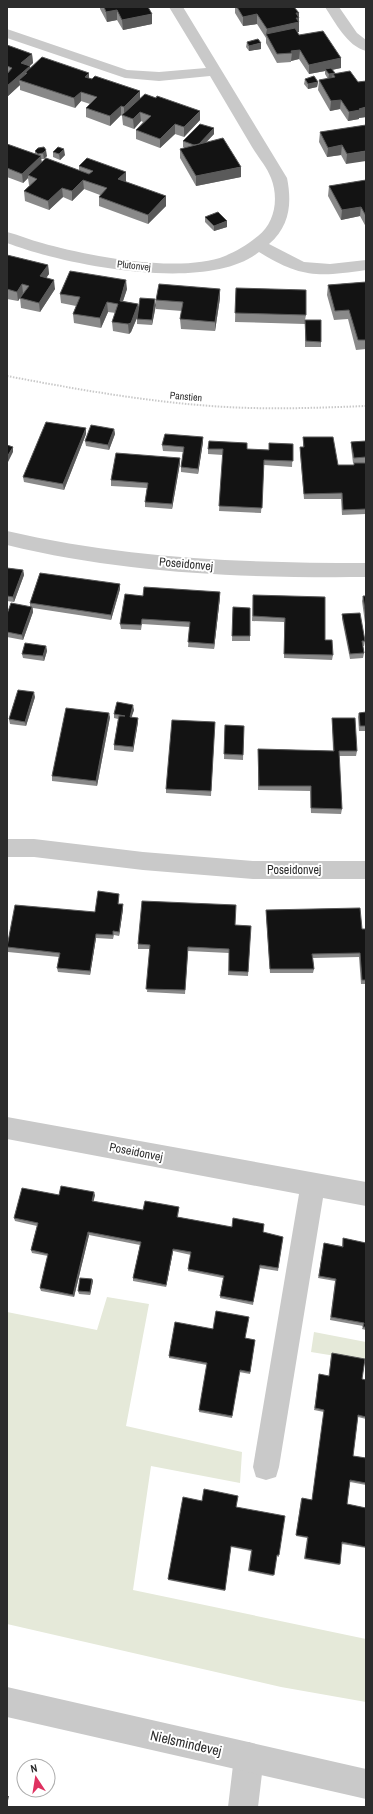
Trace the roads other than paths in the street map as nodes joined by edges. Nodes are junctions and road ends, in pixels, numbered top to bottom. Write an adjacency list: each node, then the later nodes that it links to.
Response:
1 (176, 7): 5 (street, Plutonvej)
2 (332, 7): 4 (street)
3 (7, 33): 5 (street)
4 (366, 47)
5 (215, 71): 7 (street, Plutonvej)
6 (7, 237): 7 (street, Plutonvej)
7 (259, 245): 8 (street)
8 (366, 265)
9 (7, 538): 10 (street, Poseidonvej)
10 (366, 570)
11 (7, 848): 12 (street, Poseidonvej)
12 (366, 870)
13 (7, 1128): 14 (street, Poseidonvej)
14 (313, 1185): 15 (street, Poseidonvej); 16 (street)
15 (366, 1194)
16 (266, 1467)
17 (7, 1702): 18 (street, Nielsmindevej)
18 (249, 1757): 19 (street, Nielsmindevej); 20 (street)
19 (366, 1784)
20 (243, 1807)

